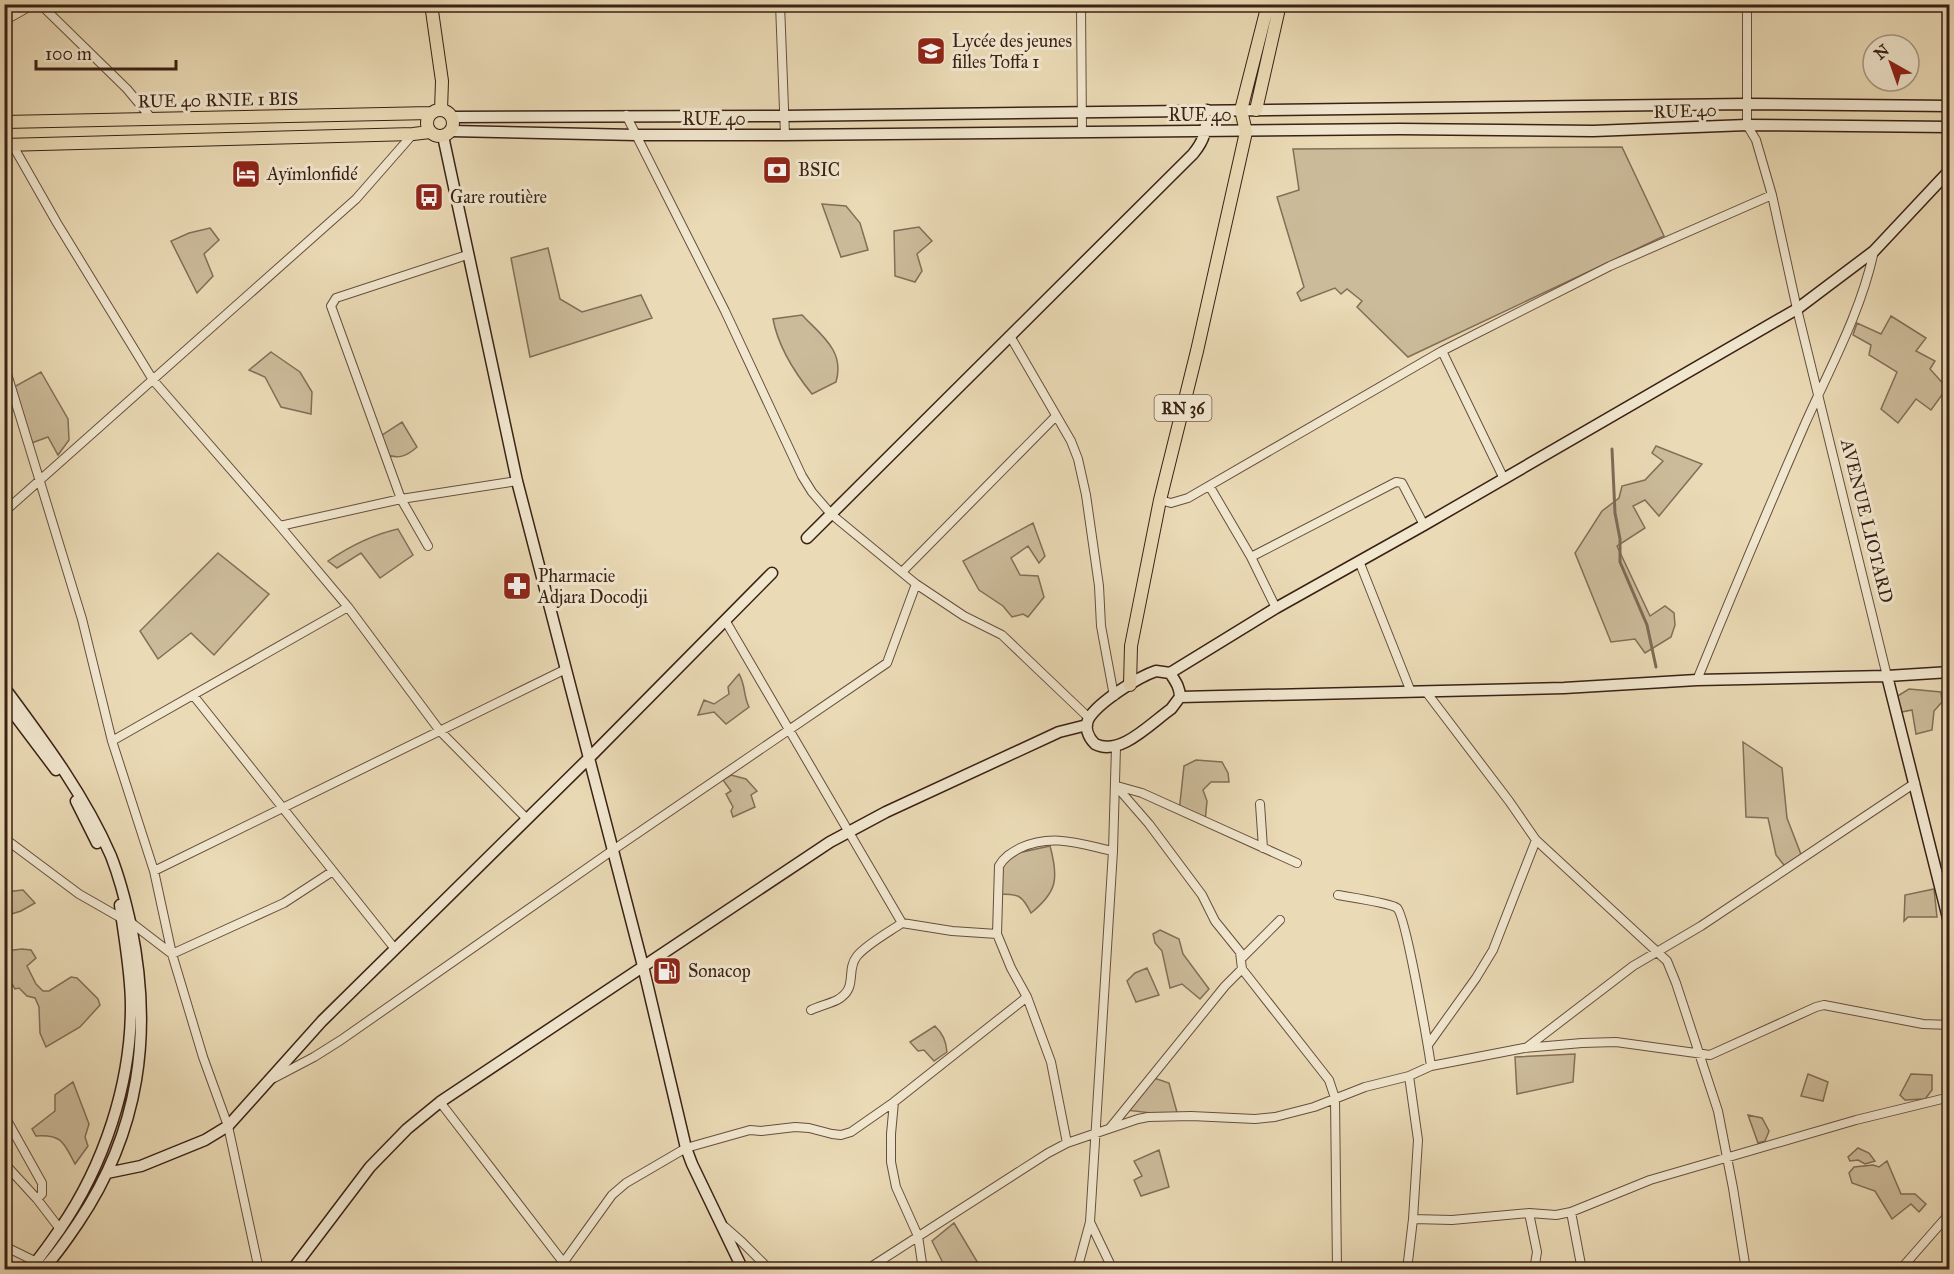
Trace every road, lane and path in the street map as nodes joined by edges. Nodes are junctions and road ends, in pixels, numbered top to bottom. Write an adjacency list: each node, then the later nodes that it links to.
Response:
1 (34, 4): 9 (street)
2 (40, 4): 20 (street)
3 (431, 4): 15 (main road)
4 (780, 4): 18 (street)
5 (1081, 4): 16 (street)
6 (1268, 4): 13 (main road, RN 36)
7 (1280, 4): 14 (main road, RN 36)
8 (1747, 4): 10 (street)
9 (4, 21)
10 (1747, 104): 11 (main road, RUE 40); 14 (main road, RUE 40); 22 (street)
11 (1950, 106)
12 (1207, 110): 13 (main road, RUE 40); 16 (main road, RUE 40); 25 (main road)
13 (1241, 110): 14 (main road, RUE 40); 26 (main road, RN 36)
14 (1256, 110): 26 (main road, RN 36)
15 (436, 111): 19 (main road); 20 (main road, RUE 40 RNIE 1 BIS); 24 (main road)
16 (1082, 112): 18 (main road, RUE 40); 27 (street)
17 (626, 115): 18 (main road, RUE 40); 19 (main road, RUE 40); 30 (street)
18 (784, 116): 31 (street)
19 (452, 117): 29 (main road)
20 (152, 119): 21 (main road, RUE 40 RNIE 1 BIS)
21 (4, 122)
22 (1748, 125): 23 (main road, RUE 40); 26 (main road, RUE 40); 34 (street, AVENUE LIOTARD)
23 (1950, 127)
24 (430, 132): 28 (main road); 29 (main road)
25 (1206, 132): 26 (main road, RUE 40); 27 (main road, RUE 40); 38 (main road)
26 (1246, 132): 49 (main road, RN 36)
27 (1082, 133): 31 (main road, RUE 40)
28 (413, 134): 32 (main road); 41 (street)
29 (447, 134): 30 (main road, RUE 40); 36 (main road)
30 (636, 135): 31 (main road, RUE 40); 51 (street)
31 (785, 135)
32 (8, 144): 41 (street)
33 (1950, 170): 35 (main road)
34 (1772, 195): 37 (street, AVENUE LIOTARD); 39 (street)
35 (1874, 251): 37 (main road); 42 (street)
36 (468, 255): 46 (main road); 48 (street)
37 (1797, 309): 42 (street, AVENUE LIOTARD); 44 (main road)
38 (1010, 336): 43 (street); 51 (main road)
39 (1442, 351): 44 (street); 47 (street)
40 (4, 364): 45 (street)
41 (153, 380): 45 (street); 53 (street)
42 (1819, 393): 67 (street, AVENUE LIOTARD); 68 (street)
43 (1055, 417): 58 (street); 74 (street)
44 (1504, 479): 52 (main road)
45 (40, 481): 50 (street); 80 (street)
46 (517, 481): 48 (street); 64 (main road)
47 (1210, 488): 49 (street); 56 (street)
48 (401, 499): 53 (street); 55 (street)
49 (1160, 500): 69 (main road, RN 36)
50 (4, 512)
51 (831, 514): 54 (main road); 58 (street)
52 (1424, 525): 56 (street); 57 (main road)
53 (280, 526): 61 (street)
54 (807, 538)
55 (428, 546)
56 (1251, 557): 62 (street)
57 (1359, 561): 62 (main road); 71 (street)
58 (902, 572): 60 (street)
59 (772, 573): 63 (main road)
60 (916, 584): 77 (street); 78 (street)
61 (348, 607): 73 (street); 79 (street)
62 (1276, 608): 66 (main road)
63 (725, 620): 78 (street); 82 (main road)
64 (566, 669): 79 (street); 82 (main road)
65 (1950, 672): 67 (main road)
66 (1170, 673): 69 (main road); 75 (main road)
67 (1887, 676): 68 (main road); 83 (main road, AVENUE LIOTARD)
68 (1697, 680): 72 (main road)
69 (1130, 685): 74 (main road)
70 (4, 687): 99 (main road)
71 (1411, 692): 72 (main road); 75 (main road)
72 (1427, 693): 90 (street)
73 (193, 695): 80 (street); 86 (street)
74 (1113, 696): 77 (main road)
75 (1180, 697): 81 (main road)
76 (4, 700): 99 (main road)
77 (1088, 722): 81 (main road); 88 (main road)
78 (789, 729): 88 (street); 92 (street)
79 (440, 731): 86 (street); 87 (street)
80 (112, 741): 95 (street)
81 (1116, 747): 84 (street)
82 (589, 758): 87 (main road); 92 (main road)
83 (1915, 783): 97 (main road, AVENUE LIOTARD); 105 (street)
84 (1116, 786): 91 (street); 93 (street); 107 (street)
85 (1260, 804): 91 (street)
86 (283, 808): 95 (street); 96 (street)
87 (526, 818): 104 (main road)
88 (849, 832): 101 (street); 108 (main road)
89 (4, 838): 99 (street)
90 (1536, 840): 105 (street); 113 (street)
91 (1263, 848): 94 (street)
92 (613, 850): 108 (main road); 118 (street)
93 (1113, 851): 103 (street); 126 (street)
94 (1297, 863)
95 (154, 871): 106 (street)
96 (333, 871): 104 (street); 106 (street)
97 (1945, 890): 102 (main road, AVENUE LIOTARD)
98 (1338, 895): 113 (street)
99 (125, 920): 106 (street); 131 (main road); 139 (main road)
100 (1280, 920): 107 (street)
101 (902, 922): 103 (street); 111 (street)
102 (1950, 926)
103 (998, 933): 110 (street)
104 (395, 949): 118 (main road)
105 (1656, 951): 114 (street); 115 (street)
106 (172, 954): 124 (street)
107 (1241, 959): 109 (street)
108 (643, 966): 122 (main road); 128 (main road)
109 (1242, 969): 120 (street); 125 (street)
110 (1027, 997): 121 (street); 127 (street)
111 (811, 1010)
112 (1950, 1025): 115 (street)
113 (1428, 1045): 116 (street)
114 (1524, 1048): 115 (street); 116 (street)
115 (1699, 1053): 129 (street)
116 (1431, 1066): 117 (street)
117 (1409, 1076): 120 (street); 136 (street)
118 (268, 1081): 124 (main road)
119 (1950, 1097): 129 (street)
120 (1335, 1098): 125 (street); 154 (street)
121 (894, 1101): 128 (street); 140 (street)
122 (440, 1102): 142 (street); 147 (main road)
123 (4, 1115): 132 (street)
124 (228, 1126): 131 (main road); 146 (street)
125 (1109, 1129): 126 (street)
126 (1096, 1134): 127 (street); 137 (street)
127 (1067, 1143): 140 (street)
128 (686, 1148): 138 (main road); 142 (street)
129 (1726, 1159): 133 (street); 158 (street)
130 (4, 1163): 132 (street)
131 (107, 1173): 144 (main road)
132 (37, 1199): 139 (street)
133 (1571, 1212): 134 (street); 157 (street)
134 (1529, 1213): 136 (street); 156 (street)
135 (1950, 1213): 159 (street)
136 (1413, 1219): 155 (street)
137 (1090, 1222): 152 (street); 153 (street)
138 (724, 1226): 148 (main road); 149 (street)
139 (60, 1228): 144 (main road)
140 (918, 1236): 150 (street); 151 (street)
141 (4, 1246): 144 (street)
142 (560, 1266)
143 (4, 1267): 145 (street)
144 (44, 1268)
145 (17, 1269)
146 (259, 1269)
147 (292, 1269)
148 (743, 1269)
149 (770, 1269)
150 (866, 1269)
151 (923, 1269)
152 (1077, 1269)
153 (1113, 1269)
154 (1337, 1269)
155 (1407, 1269)
156 (1534, 1269)
157 (1582, 1269)
158 (1746, 1269)
159 (1900, 1269)

